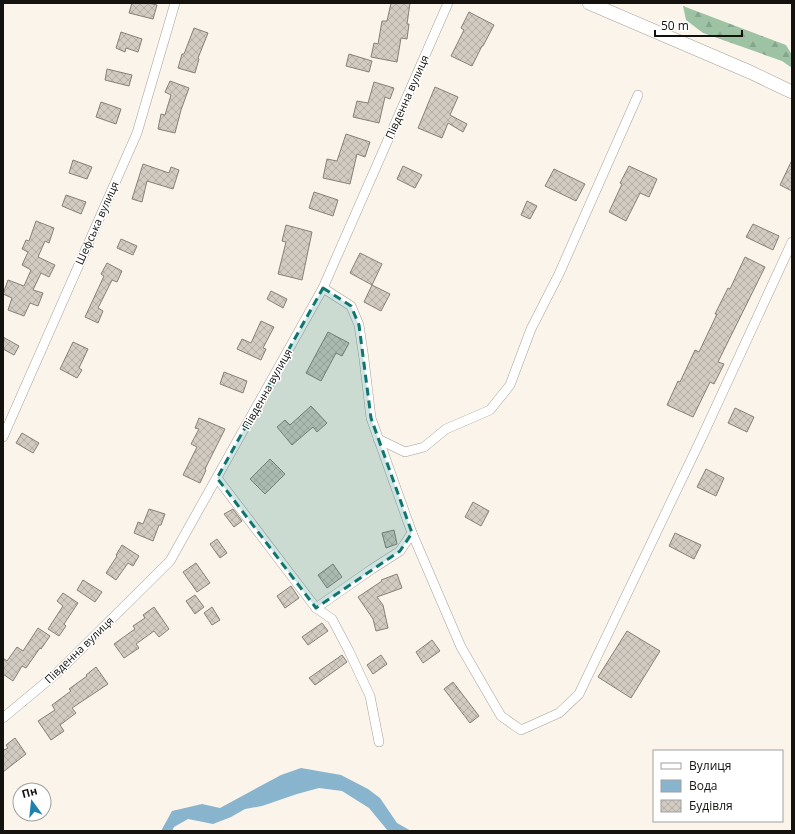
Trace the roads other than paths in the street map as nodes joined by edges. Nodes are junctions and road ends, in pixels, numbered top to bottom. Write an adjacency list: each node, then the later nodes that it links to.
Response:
1 (175, 3): 8 (street, Шефська вулиця)
2 (448, 3): 7 (street, Південна вулиця)
3 (589, 3): 4 (street)
4 (792, 92)
5 (638, 96): 9 (street)
6 (792, 242): 11 (street)
7 (324, 288): 9 (street); 10 (street, Південна вулиця)
8 (3, 437)
9 (378, 439): 11 (street)
10 (217, 478): 12 (street); 13 (street, Південна вулиця)
11 (412, 533): 12 (street)
12 (316, 608): 14 (street)
13 (3, 718)
14 (379, 742)

